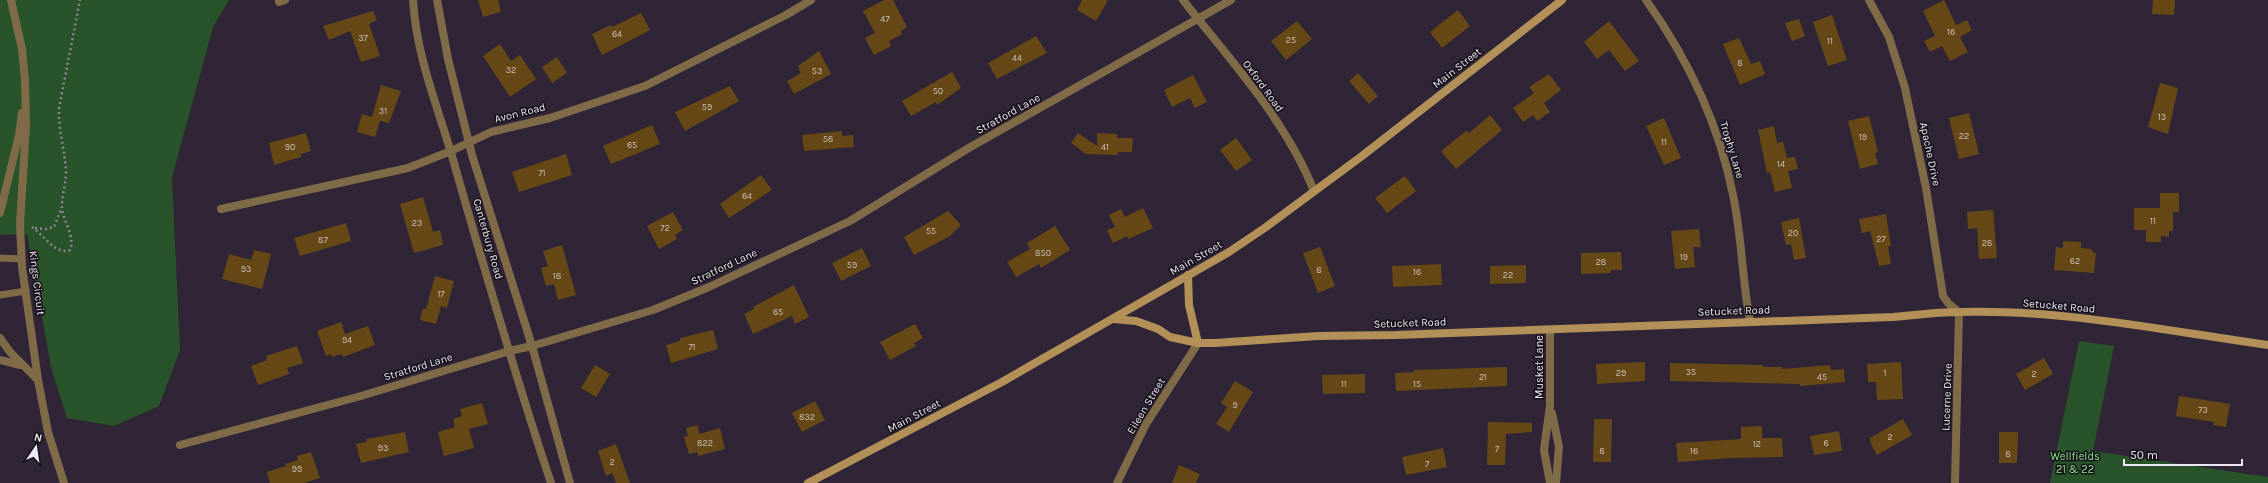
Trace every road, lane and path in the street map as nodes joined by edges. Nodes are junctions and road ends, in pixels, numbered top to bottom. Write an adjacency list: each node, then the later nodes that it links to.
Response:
1 (11, 0): 12 (street, Kings Circuit)
2 (80, 0): 16 (path)
3 (414, 0): 14 (street, Canterbury Road)
4 (437, 0): 13 (street, Canterbury Road)
5 (810, 0): 13 (street, Avon Road)
6 (1183, 0): 11 (street, Oxford Road)
7 (1231, 0): 11 (street, Stratford Lane)
8 (1562, 0): 15 (main road, Main Street)
9 (1646, 0): 28 (street, Trophy Lane)
10 (1869, 0): 26 (street, Apache Drive)
11 (1197, 18): 15 (street, Oxford Road); 33 (street, Stratford Lane)
12 (25, 81): 18 (street, Kings Circuit); 19 (street, Kings Circuit)
13 (469, 143): 14 (street, Avon Road); 33 (street, Canterbury Road)
14 (451, 151): 17 (street, Avon Road); 34 (street, Canterbury Road)
15 (1314, 191): 23 (main road, Main Street)
16 (62, 207): 20 (path); 20 (path)
17 (221, 209)
18 (0, 213)
19 (20, 219): 20 (path); 22 (street, Kings Circuit)
20 (33, 227)
21 (0, 258): 22 (lane)
22 (22, 259): 24 (street, Kings Circuit)
23 (1188, 275): 27 (main road, Main Street); 31 (main road)
24 (26, 291): 25 (lane); 37 (street, Kings Circuit)
25 (0, 295)
26 (1960, 312): 28 (main road, Setucket Road); 32 (main road, Setucket Road); 47 (street, Lucerne Drive)
27 (1113, 319): 31 (main road, Setucket Road); 43 (main road, Main Street)
28 (1750, 321): 29 (main road, Setucket Road)
29 (1550, 330): 31 (main road, Setucket Road); 38 (street, Musket Lane)
30 (0, 338): 36 (street)
31 (1198, 343): 44 (street, Eileen Street)
32 (2268, 345)
33 (532, 346): 34 (street, Stratford Lane); 42 (street, Canterbury Road)
34 (509, 351): 39 (street, Stratford Lane); 41 (street, Canterbury Road)
35 (0, 360): 36 (street)
36 (22, 366): 37 (street)
37 (38, 380): 40 (street, Kings Circuit)
38 (1550, 405): 45 (street, Musket Lane); 46 (street, Musket Lane)
39 (180, 445)
40 (64, 483)
41 (550, 483)
42 (570, 483)
43 (808, 483)
44 (1117, 483)
45 (1550, 483)
46 (1556, 483)
47 (1955, 483)

